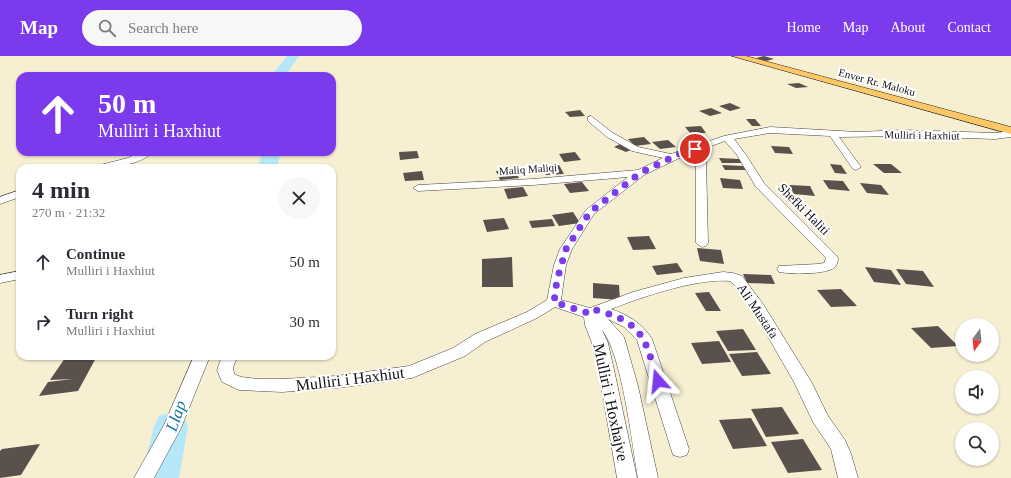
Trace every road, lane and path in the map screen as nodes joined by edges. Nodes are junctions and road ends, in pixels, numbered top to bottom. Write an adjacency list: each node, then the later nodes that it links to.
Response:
1 (736, 56): 3 (main road, Enver Rr. Maloku)
2 (591, 119): 8 (street)
3 (1011, 133): 4 (street, Mulliri i Haxhiut)
4 (833, 134): 5 (street, Mulliri i Haxhiut); 10 (street)
5 (727, 138): 6 (street, Mulliri i Haxhiut); 16 (street, Shefki Haliti)
6 (695, 149): 8 (street, Mulliri i Haxhiut); 15 (street)
7 (140, 156): 9 (street)
8 (671, 157): 11 (street, Mulliri i Haxhiut)
9 (116, 164)
10 (856, 167)
11 (640, 173): 12 (street, Maliq Maliqi); 19 (street, Mulliri i Haxhiut)
12 (418, 188)
13 (16, 195): 14 (street)
14 (0, 201)
15 (702, 242)
16 (784, 269)
17 (16, 276): 18 (street)
18 (0, 279)
19 (554, 302): 20 (street); 22 (street, Mulliri i Haxhiut)
20 (593, 312): 23 (street); 25 (street, Mulliri i Hoxhajve); 26 (street, Mulliri i Hoxhajve); 27 (street, Ali Mustafa)
21 (200, 360): 24 (street)
22 (228, 360)
23 (680, 448)
24 (144, 478)
25 (627, 478)
26 (648, 478)
27 (848, 478)

